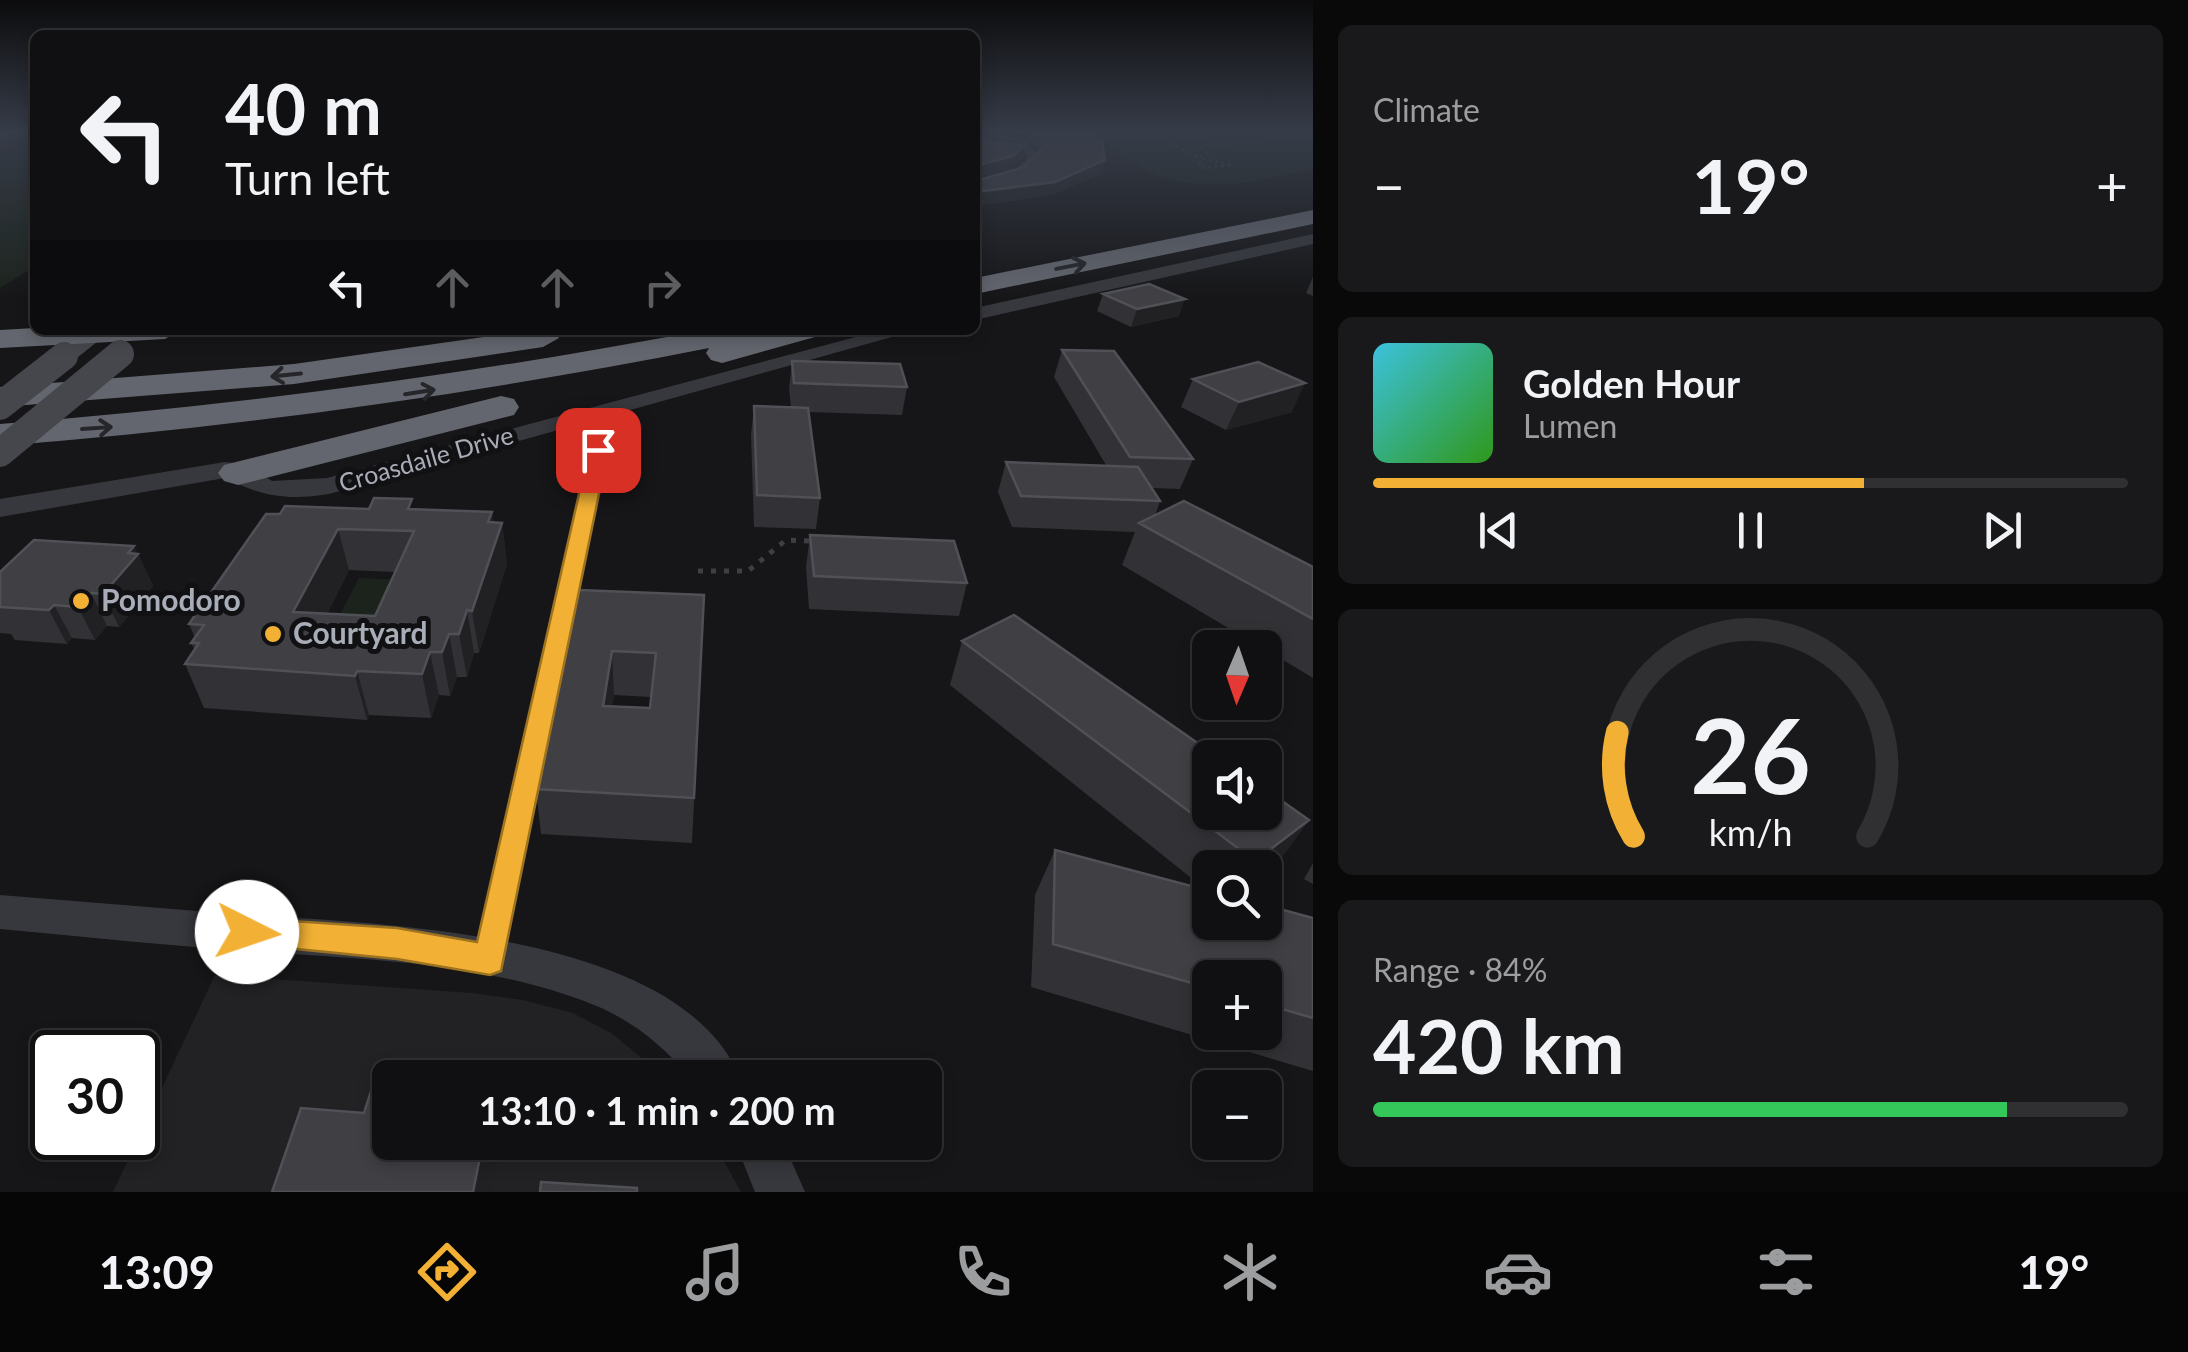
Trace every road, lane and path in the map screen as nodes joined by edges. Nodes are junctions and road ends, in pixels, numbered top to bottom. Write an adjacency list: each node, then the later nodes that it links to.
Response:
1 (1313, 217): 3 (highway, one-way to 1)
2 (1313, 239): 4 (street)
3 (980, 285)
4 (980, 313)
5 (55, 335): 12 (highway)
6 (93, 335): 14 (main road, bridge)
7 (141, 335): 17 (main road, bridge)
8 (556, 335): 13 (highway, one-way to 13)
9 (726, 335): 16 (highway, one-way to 9)
10 (794, 335): 18 (highway)
11 (887, 335): 15 (street, Croasdaile Drive)
12 (0, 339)
13 (0, 398)
14 (0, 406)
15 (620, 406): 18 (street, Croasdaile Drive); 24 (lane)
16 (0, 435)
17 (0, 453)
18 (238, 473): 19 (street, Croasdaile Drive); 20 (street)
19 (0, 508)
20 (0, 519)
21 (824, 542): 22 (path)
22 (698, 571)
23 (0, 912): 24 (street)
24 (490, 960): 25 (street)
25 (701, 1060)
26 (766, 1160): 27 (street)
27 (780, 1192)

